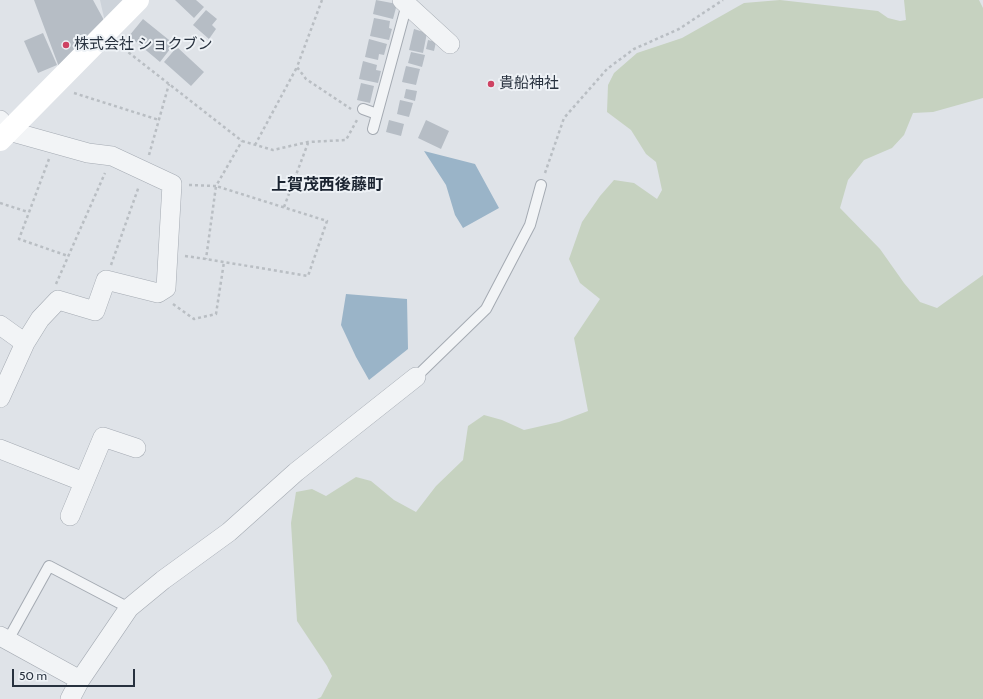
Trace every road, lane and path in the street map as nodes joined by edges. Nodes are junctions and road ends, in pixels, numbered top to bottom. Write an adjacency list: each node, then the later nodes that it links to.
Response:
1 (138, 0): 5 (street)
2 (322, 0): 7 (path)
3 (723, 0): 23 (path)
4 (405, 2): 6 (street); 12 (lane)
5 (104, 34): 8 (path); 9 (street)
6 (450, 44)
7 (297, 67): 10 (path); 19 (path)
8 (169, 84): 13 (path); 16 (path)
9 (53, 86): 13 (path); 15 (street)
10 (352, 110)
11 (360, 112): 12 (lane); 17 (path)
12 (377, 114): 14 (lane)
13 (159, 120): 21 (path)
14 (373, 129)
15 (3, 130): 18 (street)
16 (242, 141): 19 (path); 24 (path)
17 (308, 142): 19 (path); 26 (path)
18 (54, 144): 20 (street); 29 (path)
19 (256, 145)
20 (112, 156): 21 (street); 29 (path)
21 (144, 171): 22 (street); 32 (path)
22 (172, 184): 24 (path); 28 (street)
23 (541, 184): 37 (lane)
24 (216, 186): 26 (path); 30 (path)
25 (0, 203): 27 (path)
26 (284, 208): 31 (path)
27 (28, 212)
28 (168, 253): 30 (path); 34 (street)
29 (68, 256): 33 (path)
30 (206, 259): 31 (path)
31 (224, 262): 34 (path)
32 (106, 280): 34 (street); 36 (street)
33 (52, 291)
34 (158, 293)
35 (0, 325): 36 (street)
36 (25, 343): 38 (street)
37 (416, 377): 43 (street)
38 (0, 398)
39 (136, 448): 41 (street)
40 (0, 449): 41 (street)
41 (84, 482): 42 (street)
42 (70, 516)
43 (129, 608): 44 (lane); 45 (street)
44 (4, 638): 45 (street)
45 (80, 680): 46 (street)
46 (70, 699)

